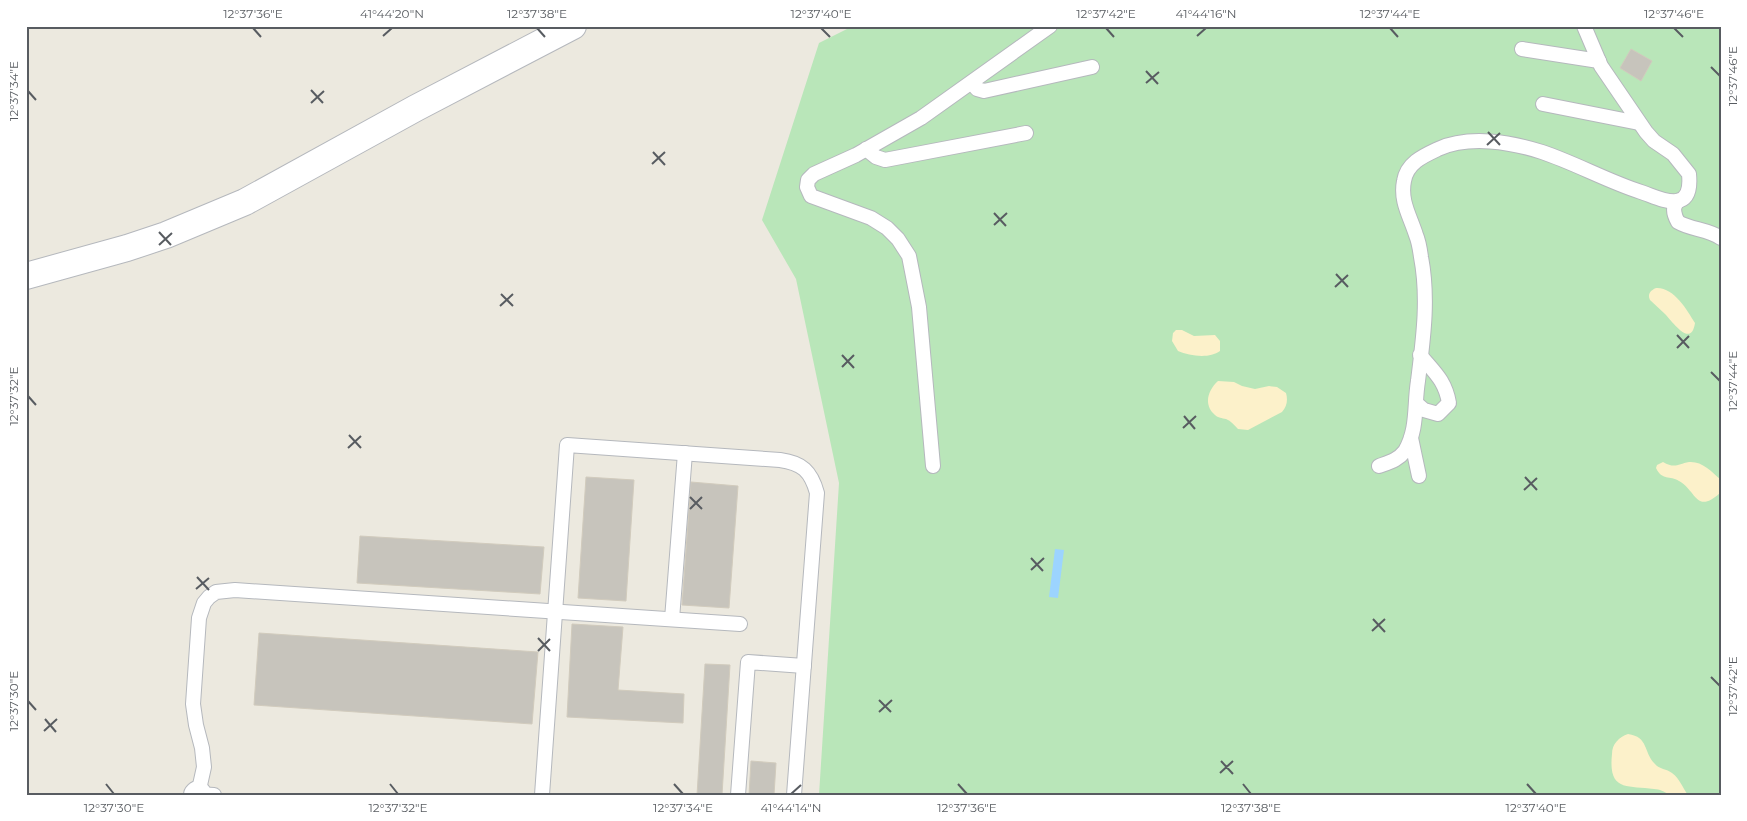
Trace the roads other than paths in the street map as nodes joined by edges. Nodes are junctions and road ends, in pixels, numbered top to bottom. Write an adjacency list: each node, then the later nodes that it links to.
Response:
1 (573, 26): 14 (street)
2 (1050, 26): 7 (lane)
3 (1584, 26): 5 (lane)
4 (1522, 49): 5 (lane)
5 (1599, 61): 9 (lane)
6 (1092, 67): 7 (lane)
7 (972, 83): 11 (lane)
8 (1543, 104): 9 (lane)
9 (1639, 123): 12 (lane)
10 (1026, 133): 11 (lane)
11 (866, 149): 19 (lane)
12 (1677, 202): 13 (lane); 15 (lane)
13 (1721, 238)
14 (26, 276)
15 (1420, 355): 16 (lane); 16 (lane)
16 (1416, 403): 17 (lane)
17 (1411, 438): 20 (lane); 21 (lane)
18 (685, 453): 22 (lane); 23 (lane); 25 (lane)
19 (933, 466)
20 (1379, 466)
21 (1419, 476)
22 (556, 612): 23 (lane); 26 (lane); 27 (lane)
23 (672, 619): 24 (lane)
24 (740, 624)
25 (804, 666): 28 (lane); 29 (lane)
26 (203, 794)
27 (542, 795)
28 (738, 795)
29 (794, 795)

